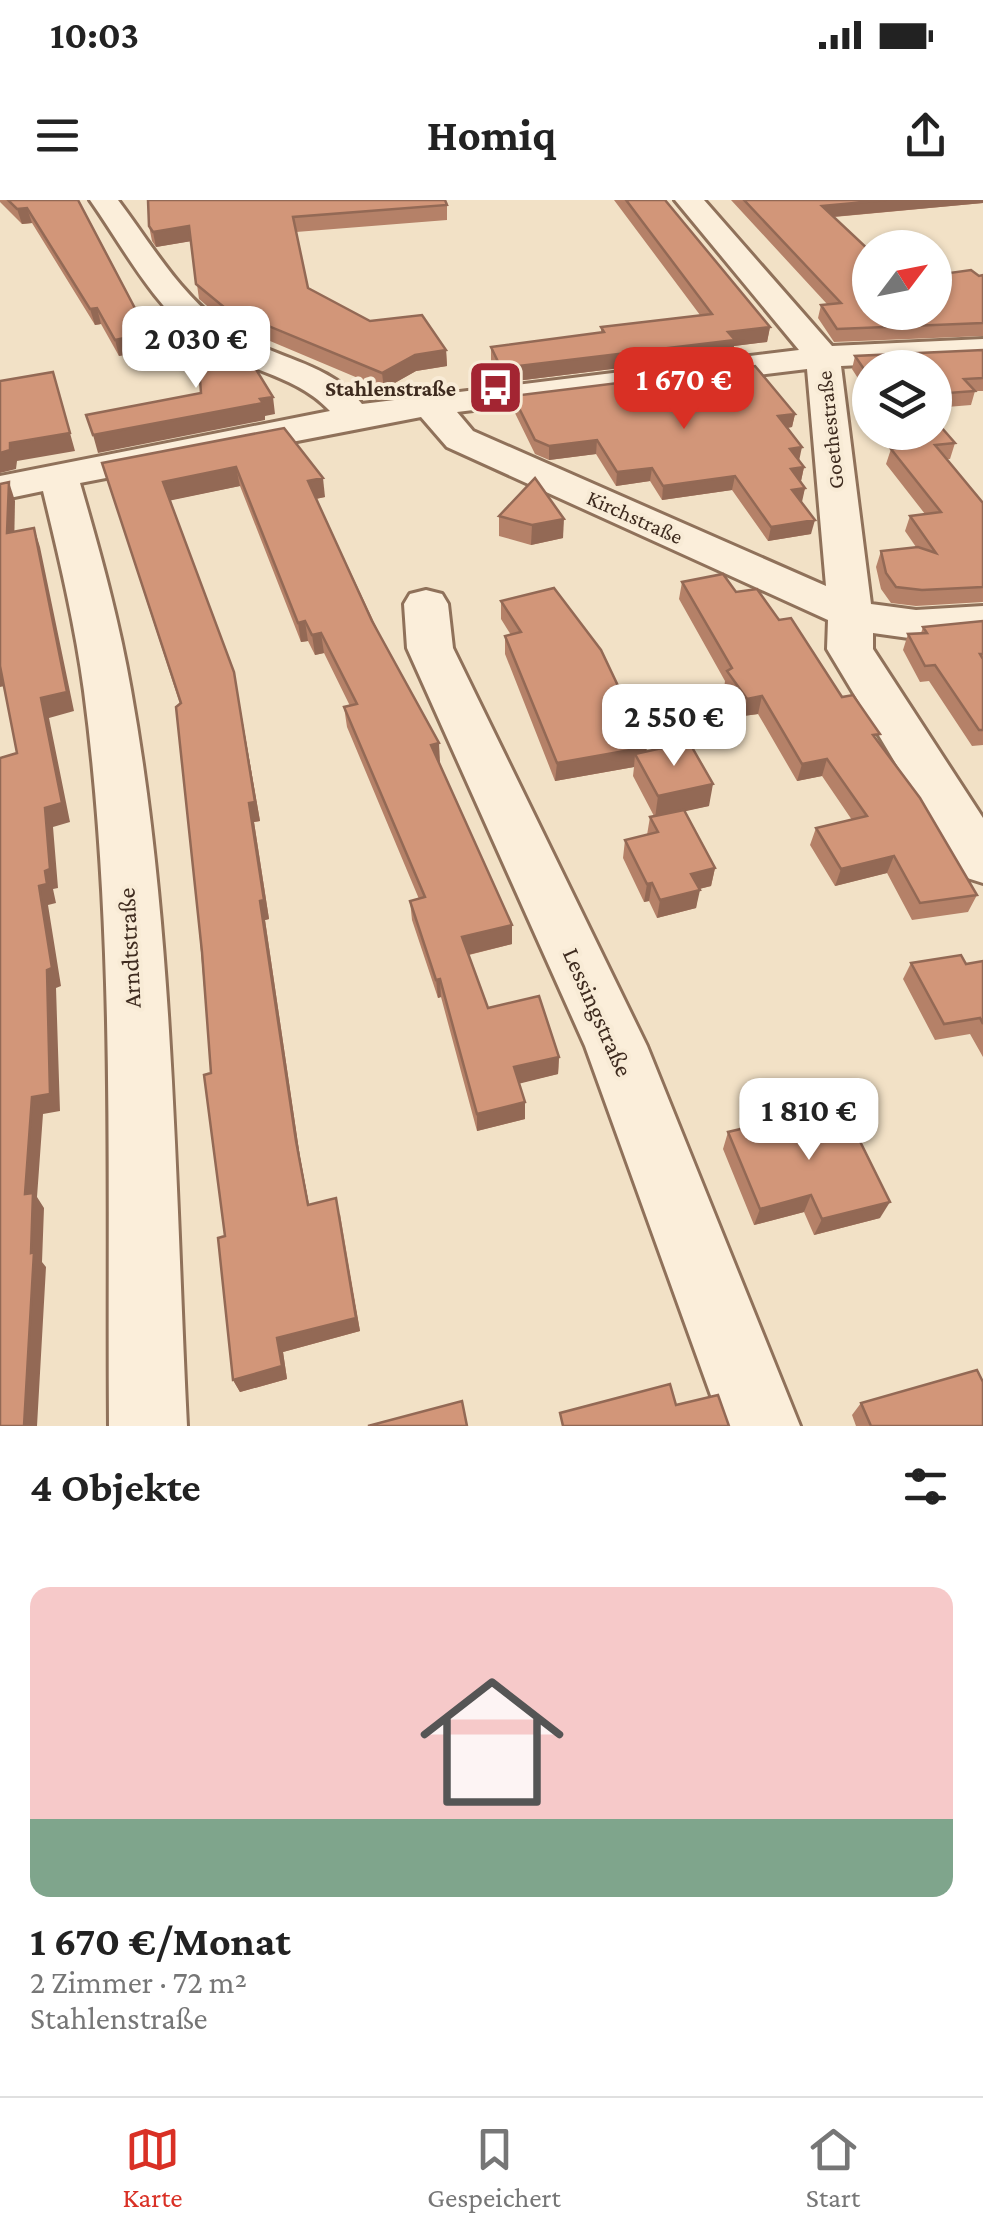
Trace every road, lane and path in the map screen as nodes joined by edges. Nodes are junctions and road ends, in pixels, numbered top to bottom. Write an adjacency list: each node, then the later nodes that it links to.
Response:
1 (104, 200): 6 (street)
2 (689, 200): 4 (street, Goethestraße)
3 (983, 349): 4 (street)
4 (823, 357): 5 (street); 11 (street, Goethestraße)
5 (437, 404): 6 (street); 11 (street, Kirchstraße)
6 (352, 415): 7 (street)
7 (58, 477): 8 (street); 13 (street, Arndtstraße)
8 (0, 488)
9 (426, 604): 14 (street, Lessingstraße)
10 (983, 620): 11 (street, Kirchstraße)
11 (850, 631): 12 (street)
12 (983, 862)
13 (148, 1426)
14 (761, 1426)

